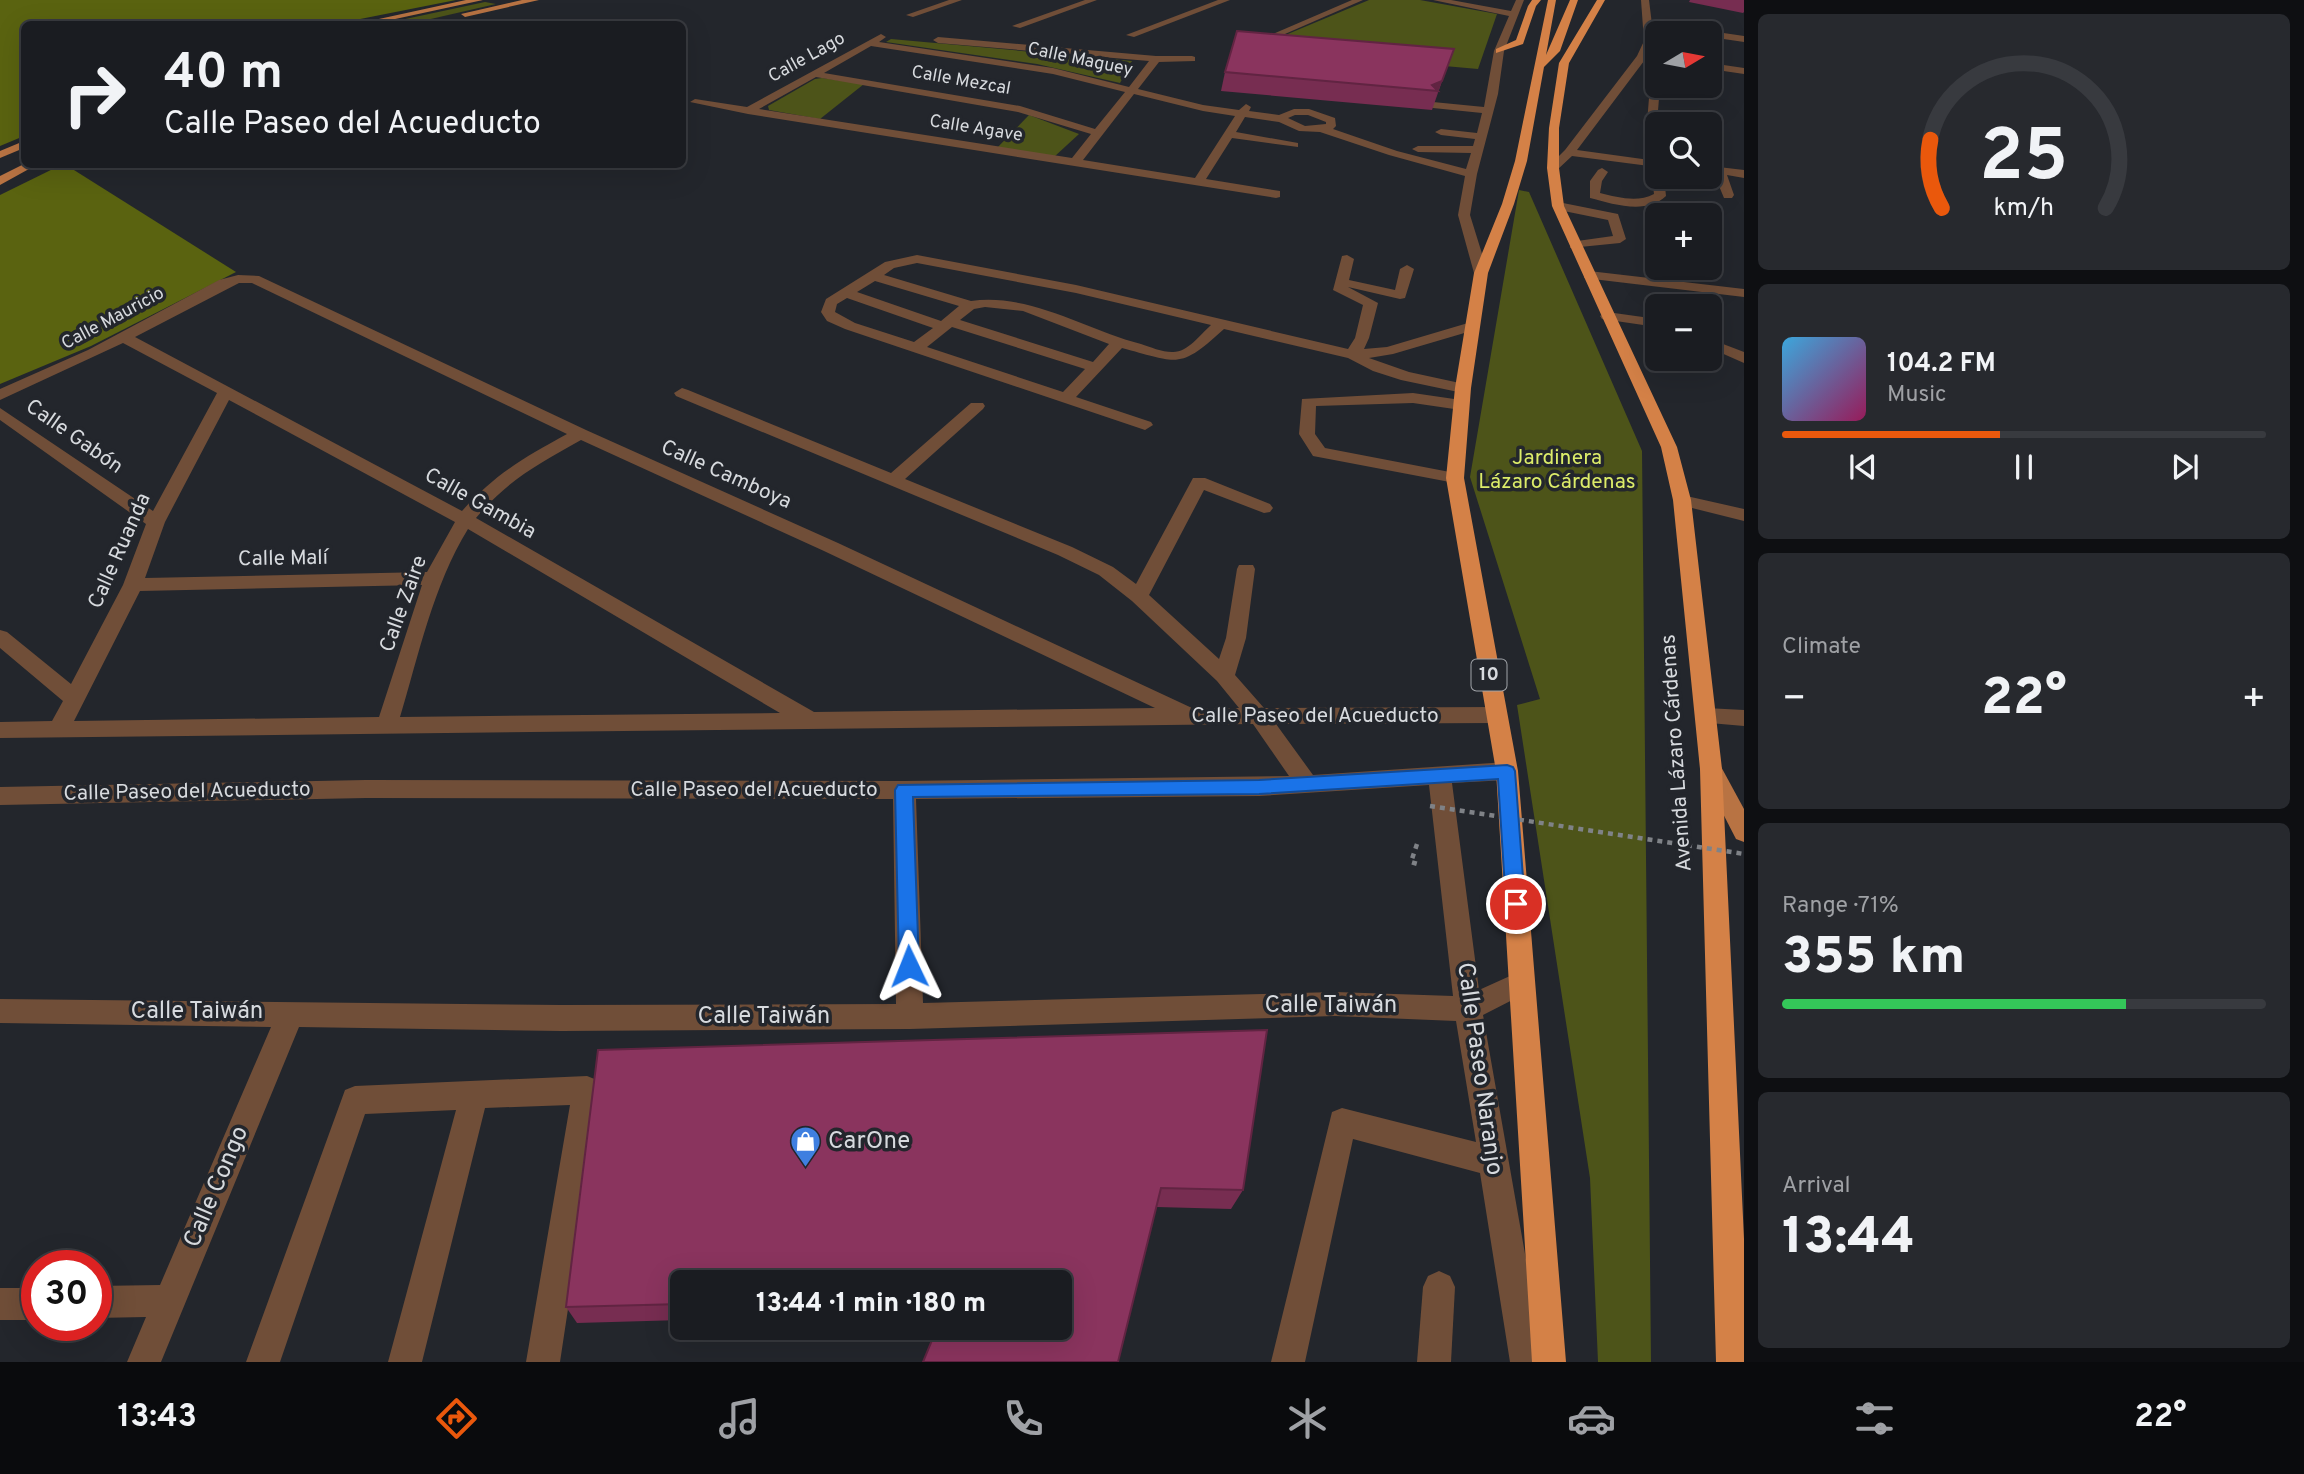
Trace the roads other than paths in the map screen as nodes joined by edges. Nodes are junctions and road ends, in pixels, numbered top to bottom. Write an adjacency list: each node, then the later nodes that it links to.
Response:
1 (480, 0): 18 (main road)
2 (535, 0): 14 (main road)
3 (958, 0): 16 (street)
4 (1093, 0): 20 (street)
5 (1226, 0): 22 (street)
6 (1359, 0): 29 (street)
7 (1437, 0): 15 (street)
8 (1520, 0): 15 (street)
9 (1537, 0): 32 (highway)
10 (1552, 0): 39 (highway, 10)
11 (1574, 0): 39 (highway)
12 (1601, 0): 64 (highway, Avenida Lázaro Cárdenas)
13 (1645, 0): 19 (street)
14 (517, 2): 17 (main road)
15 (1512, 14): 32 (street)
16 (910, 15)
17 (452, 17)
18 (375, 21)
19 (1649, 21)
20 (1017, 26)
21 (863, 33): 23 (street)
22 (1130, 35)
23 (883, 36): 25 (street); 28 (street, Calle Lago)
24 (1722, 36): 27 (street)
25 (908, 38)
26 (921, 39): 37 (street, Calle Maguey)
27 (1744, 39)
28 (869, 43): 41 (street, Calle Lago); 42 (street, Calle Maguey)
29 (1252, 45)
30 (1722, 46): 31 (street)
31 (1744, 48)
32 (1499, 51): 47 (street)
33 (1645, 53): 34 (street)
34 (1642, 57): 35 (street); 59 (street)
35 (1645, 58)
36 (1192, 59): 37 (street, Calle Maguey)
37 (1156, 60): 42 (street)
38 (1722, 68): 40 (street)
39 (1539, 70): 79 (highway, 10)
40 (1744, 71)
41 (815, 74): 45 (street, Calle Lago); 52 (street, Calle Mezcal)
42 (1136, 85): 46 (street, Calle Maguey); 52 (street)
43 (695, 102): 45 (street, Calle Agave)
44 (1433, 105): 47 (street)
45 (748, 111): 61 (street, Calle Agave)
46 (1244, 111): 48 (street, Calle Maguey); 49 (street, Calle Maguey); 53 (street)
47 (1489, 111): 54 (street)
48 (1294, 112): 49 (street); 50 (street, Calle Maguey)
49 (1282, 119): 50 (street, Calle Maguey)
50 (1327, 125): 57 (street)
51 (1441, 132): 54 (street)
52 (1098, 133): 61 (street)
53 (1229, 134): 56 (street); 70 (street)
54 (1482, 137): 58 (street)
55 (21, 145): 60 (main road)
56 (1294, 145)
57 (1397, 150): 58 (street); 67 (street)
58 (1479, 150): 67 (street)
59 (1569, 152): 62 (street); 64 (street)
60 (0, 155)
61 (1076, 162): 70 (street, Calle Agave)
62 (1645, 162)
63 (25, 168): 69 (main road)
64 (1553, 168): 75 (highway, Avenida Lázaro Cárdenas)
65 (1602, 172): 72 (street)
66 (1722, 172): 68 (street)
67 (1471, 174): 79 (street)
68 (1744, 174)
69 (0, 181)
70 (1198, 182): 73 (street, Calle Agave)
71 (1722, 185): 74 (street)
72 (1659, 189)
73 (1276, 194)
74 (1728, 195)
75 (1558, 206): 76 (highway, Avenida Lázaro Cárdenas); 76 (street)
76 (1575, 245): 80 (highway, Avenida Lázaro Cárdenas)
77 (1347, 259): 83 (street)
78 (1408, 269): 83 (street)
79 (1481, 273): 91 (highway, 10)
80 (1589, 275): 85 (street); 87 (highway, Avenida Lázaro Cárdenas)
81 (874, 276): 84 (street); 86 (street); 89 (street)
82 (244, 279): 92 (street, Calle Mauricio); 107 (street, Calle Camboya)
83 (1342, 281): 96 (street)
84 (847, 293): 90 (street); 94 (street)
85 (1744, 293)
86 (970, 305): 90 (street); 93 (street)
87 (1607, 316): 88 (street); 110 (highway, Avenida Lázaro Cárdenas)
88 (1645, 321)
89 (1222, 323): 93 (street); 96 (street)
90 (948, 324): 94 (street); 98 (street)
91 (1473, 326): 96 (street); 102 (highway, 10)
92 (124, 337): 99 (street, Calle Gambia); 101 (street, Calle Mauricio)
93 (1119, 343): 98 (street)
94 (916, 348): 103 (street)
95 (1722, 348): 97 (street)
96 (1353, 355): 102 (street)
97 (1744, 358)
98 (1097, 368): 103 (street)
99 (226, 390): 113 (street, Calle Gambia); 114 (street, Calle Ruanda)
100 (682, 393): 109 (street)
101 (0, 395)
102 (1462, 396): 108 (highway, 10); 108 (street)
103 (1066, 398): 106 (street)
104 (976, 406): 109 (street)
105 (0, 413): 114 (street, Calle Gabón)
106 (1145, 425)
107 (580, 434): 113 (street, Calle Zaire); 123 (street, Calle Camboya)
108 (1455, 478): 122 (highway, 10)
109 (892, 480): 118 (street)
110 (1682, 500): 112 (street); 125 (highway, Avenida Lázaro Cárdenas)
111 (1264, 508): 118 (street)
112 (1744, 515)
113 (464, 519): 116 (street, Calle Zaire); 127 (street, Calle Gambia)
114 (156, 522): 117 (street, Calle Ruanda)
115 (1246, 569): 120 (street)
116 (434, 578): 117 (street, Calle Malí); 128 (street, Calle Zaire)
117 (133, 585): 121 (street, Calle Ruanda)
118 (1139, 596): 120 (street)
119 (0, 637): 121 (street)
120 (1224, 676): 124 (street)
121 (74, 698): 130 (street, Calle Ruanda)
122 (1496, 715): 124 (street, Calle Paseo del Acueducto); 132 (highway, 10)
123 (1190, 716): 124 (street, Calle Paseo del Acueducto); 127 (street, Calle Paseo del Acueducto)
124 (1259, 716): 134 (street)
125 (1706, 716): 126 (street); 131 (highway, Avenida Lázaro Cárdenas)
126 (1744, 718)
127 (808, 720): 128 (street, Calle Paseo del Acueducto)
128 (387, 726): 130 (street, Calle Paseo del Acueducto)
129 (0, 730): 130 (street, Calle Paseo del Acueducto)
130 (58, 731)
131 (1711, 769): 137 (main road); 158 (highway, Avenida Lázaro Cárdenas)
132 (1507, 771): 133 (street, Calle Paseo del Acueducto); 138 (highway, 10)
133 (1439, 776): 134 (street, Calle Paseo del Acueducto); 139 (street, Calle Paseo Naranjo)
134 (1306, 783): 135 (street, Calle Paseo del Acueducto)
135 (904, 790): 136 (street, Calle Paseo del Acueducto); 142 (street)
136 (0, 796)
137 (1744, 832)
138 (1521, 983): 139 (street, Calle Taiwán); 157 (highway, 10)
139 (1468, 1009): 142 (street, Calle Taiwán); 144 (street, Calle Paseo Naranjo)
140 (0, 1011): 141 (street, Calle Taiwán)
141 (292, 1013): 142 (street, Calle Taiwán); 146 (street, Calle Congo)
142 (910, 1016)
143 (474, 1094): 151 (street); 152 (street); 153 (street)
144 (1492, 1161): 154 (street); 156 (street, Calle Paseo Naranjo)
145 (1439, 1287): 155 (street)
146 (169, 1301): 147 (street); 150 (street, Calle Congo)
147 (112, 1302)
148 (0, 1304): 149 (street)
149 (21, 1304)
150 (144, 1362)
151 (262, 1362)
152 (405, 1362)
153 (543, 1362)
154 (1289, 1362)
155 (1434, 1362)
156 (1527, 1362)
157 (1549, 1362)
158 (1733, 1362)

